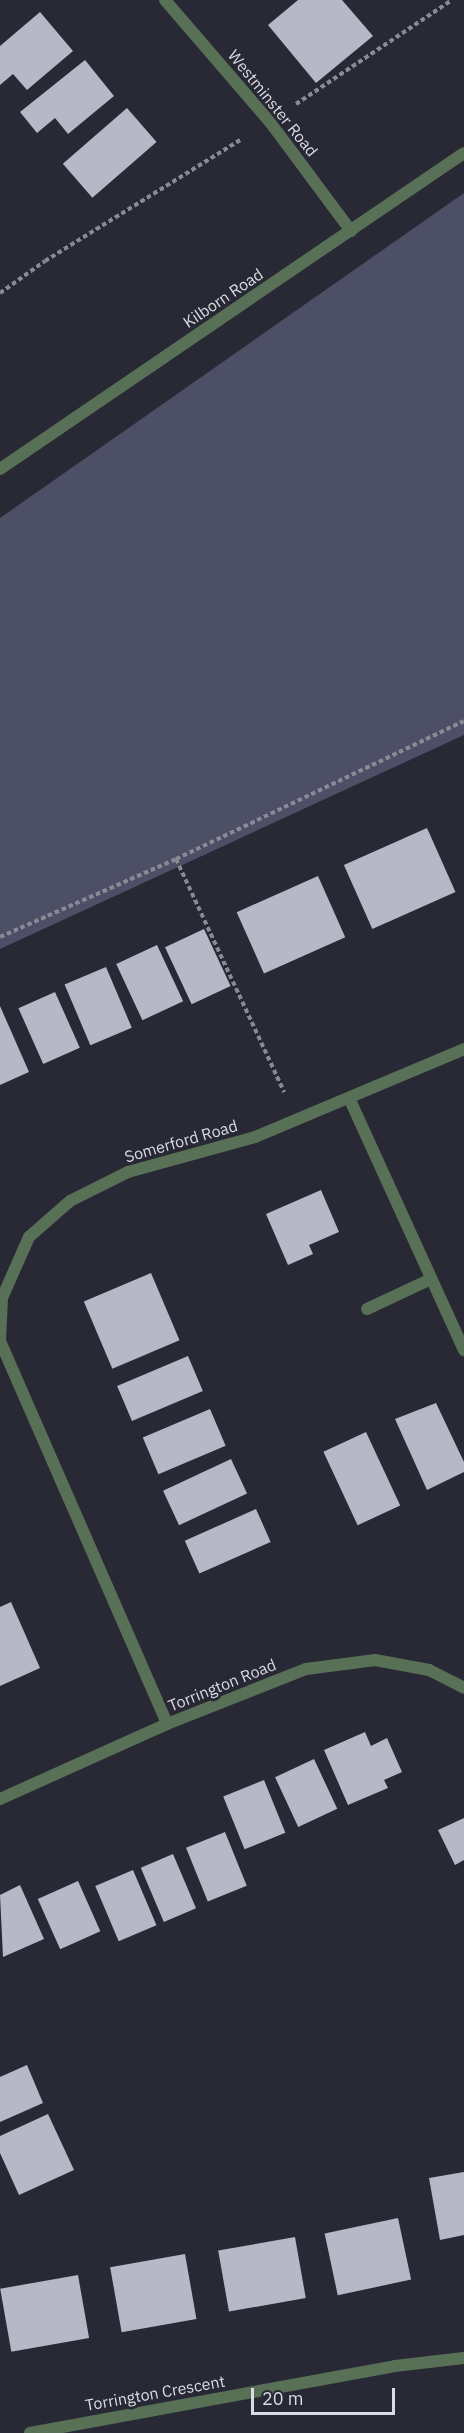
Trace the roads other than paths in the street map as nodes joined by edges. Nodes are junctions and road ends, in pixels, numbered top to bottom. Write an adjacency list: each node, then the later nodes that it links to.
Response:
1 (165, 0): 3 (street, Westminster Road)
2 (464, 153): 3 (street, Kilborn Road)
3 (351, 231): 4 (street, Kilborn Road)
4 (0, 469)
5 (464, 1049): 6 (street, Somerford Road)
6 (350, 1100): 7 (street); 8 (street, Somerford Road)
7 (431, 1280): 9 (street); 11 (street)
8 (1, 1298): 10 (street, Somerford Road)
9 (367, 1309)
10 (0, 1341): 13 (street, Somerford Road)
11 (464, 1350)
12 (464, 1688): 13 (street, Torrington Road)
13 (167, 1724): 14 (street, Torrington Road)
14 (0, 1799)
15 (464, 2358): 16 (street, Torrington Crescent)
16 (30, 2433)

